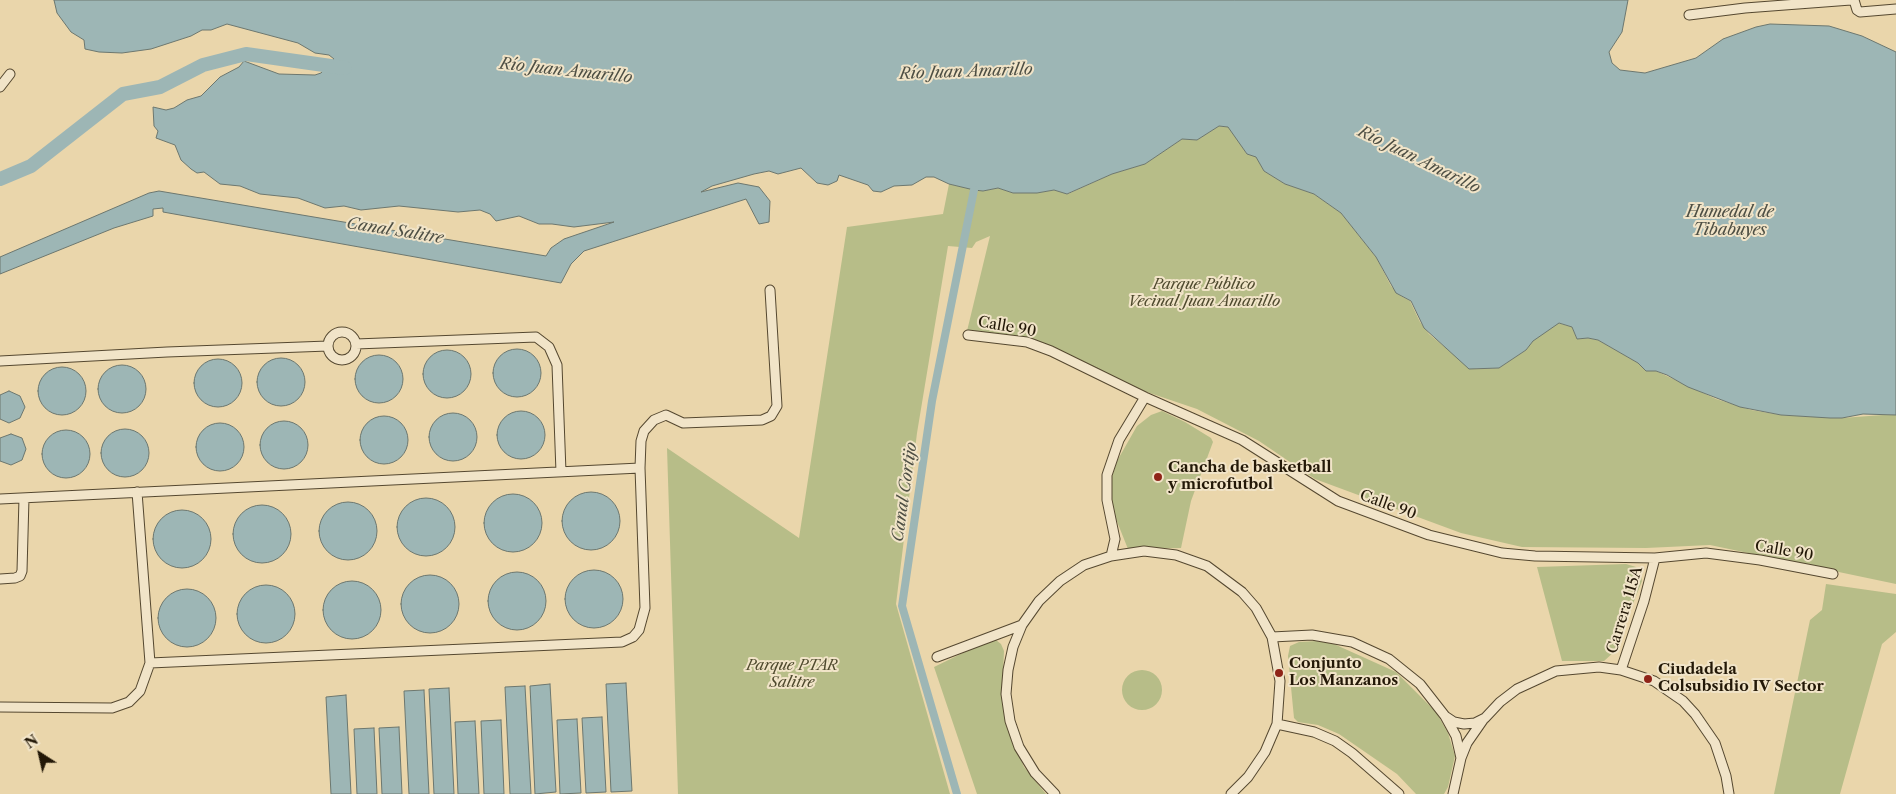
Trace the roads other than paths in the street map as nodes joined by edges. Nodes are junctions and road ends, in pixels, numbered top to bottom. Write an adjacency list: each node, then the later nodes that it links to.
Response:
1 (1851, 0): 3 (street)
2 (1854, 0): 6 (street)
3 (1819, 1): 4 (street)
4 (1781, 3): 5 (street)
5 (1745, 4): 7 (street)
6 (1893, 6)
7 (1689, 15)
8 (10, 74): 9 (street)
9 (0, 87)
10 (770, 290): 16 (street)
11 (968, 335): 15 (street, Calle 90)
12 (356, 344): 13 (street); 13 (street); 17 (street)
13 (328, 346): 14 (street)
14 (0, 362)
15 (1145, 397): 21 (street); 22 (street, Calle 90)
16 (640, 468): 17 (street); 28 (street)
17 (561, 472): 18 (street)
18 (137, 492): 19 (street); 28 (street)
19 (24, 498): 20 (street); 24 (street)
20 (0, 499)
21 (1111, 556): 25 (street); 26 (street)
22 (1655, 558): 23 (street, Calle 90); 29 (street, Carrera 115A)
23 (1833, 574)
24 (0, 579)
25 (1022, 625): 27 (street); 35 (street)
26 (1272, 637): 31 (street); 33 (street)
27 (937, 657)
28 (150, 663): 30 (street)
29 (1621, 670): 32 (street); 39 (street)
30 (0, 707)
31 (1445, 716): 32 (street); 34 (street)
32 (1485, 718): 34 (street)
33 (1277, 724): 36 (street); 37 (street)
34 (1461, 758): 38 (street)
35 (1055, 794)
36 (1231, 794)
37 (1399, 794)
38 (1453, 794)
39 (1729, 794)

